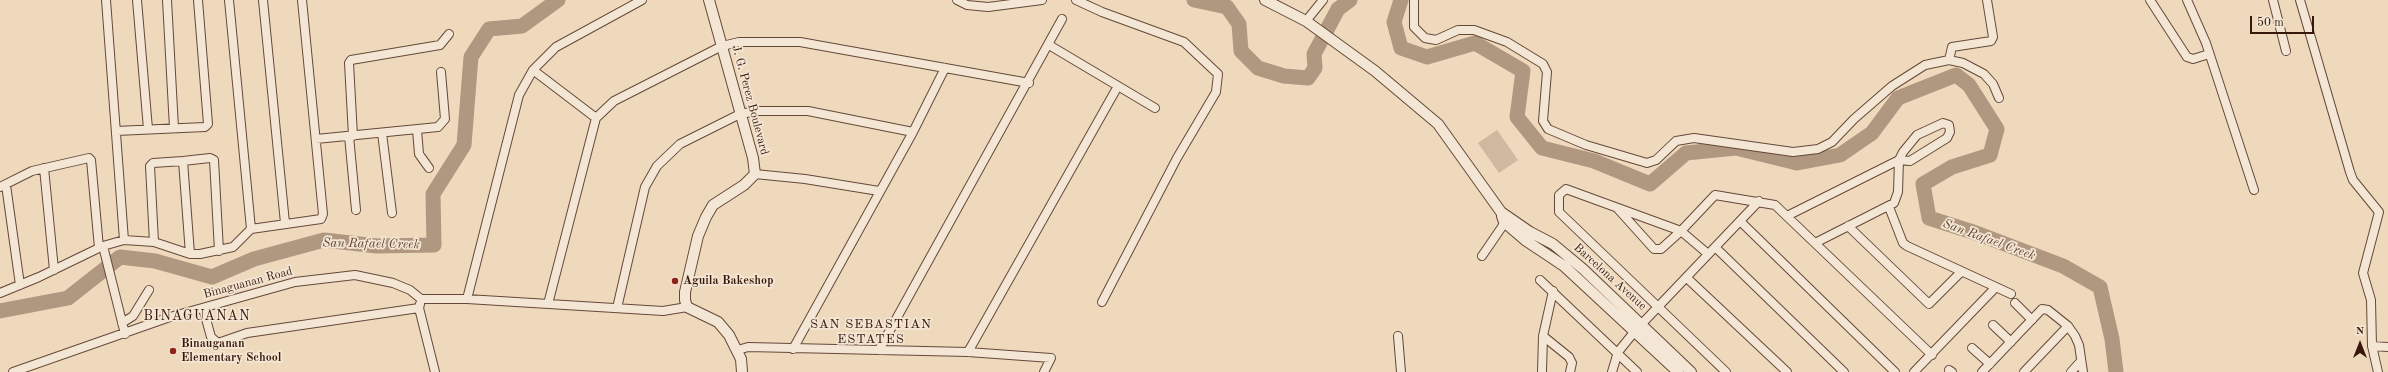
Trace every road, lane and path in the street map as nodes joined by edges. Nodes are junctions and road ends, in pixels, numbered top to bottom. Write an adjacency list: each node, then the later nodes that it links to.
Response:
1 (106, 0): 41 (street)
2 (137, 0): 39 (street)
3 (167, 0): 38 (street)
4 (198, 0): 38 (street)
5 (230, 0): 64 (street)
6 (263, 0): 62 (street)
7 (302, 0): 45 (street)
8 (642, 0): 30 (street)
9 (709, 0): 25 (street, J. G. Perez Boulevard)
10 (957, 0): 11 (street)
11 (1042, 0)
12 (1076, 0): 87 (street)
13 (1265, 0): 22 (street, Barcelona Avenue)
14 (1323, 0): 22 (street)
15 (1414, 0): 28 (street)
16 (1987, 0): 28 (street)
17 (2150, 0): 27 (street)
18 (2187, 0): 27 (street)
19 (2273, 0): 26 (street)
20 (2300, 0): 104 (street)
21 (1062, 19): 24 (street)
22 (1308, 23): 60 (street, Barcelona Avenue)
23 (449, 34): 44 (street)
24 (1049, 45): 32 (street); 33 (street)
25 (722, 46): 29 (street); 36 (street, J. G. Perez Boulevard); 37 (street)
26 (2286, 51)
27 (2209, 54): 52 (street)
28 (1949, 60): 34 (street)
29 (945, 68): 32 (street); 42 (street)
30 (533, 70): 37 (street); 86 (street)
31 (441, 72): 40 (street)
32 (1028, 83): 109 (street)
33 (1118, 86): 35 (street); 110 (street)
34 (1999, 98)
35 (1155, 108)
36 (740, 114): 42 (street); 50 (street, J. G. Perez Boulevard); 93 (street)
37 (596, 118): 89 (street)
38 (174, 128): 39 (street)
39 (148, 129): 41 (street)
40 (418, 130): 43 (street); 49 (street)
41 (116, 131): 66 (street)
42 (913, 132): 53 (street)
43 (382, 133): 44 (street); 58 (street)
44 (351, 136): 45 (street); 57 (street)
45 (316, 139): 62 (street)
46 (1899, 160): 46 (street); 55 (street); 59 (street)
47 (183, 161): 67 (street); 71 (street); 72 (street)
48 (44, 168): 51 (street); 69 (street); 75 (street)
49 (429, 168)
50 (755, 174): 53 (street); 94 (street, J. G. Perez Boulevard)
51 (3, 186): 79 (street)
52 (2254, 190)
53 (879, 191): 107 (street)
54 (1759, 201): 59 (street); 61 (street); 65 (street)
55 (1889, 207): 63 (street); 76 (street)
56 (1617, 208): 65 (street); 65 (street); 90 (street)
57 (356, 210)
58 (392, 213)
59 (1787, 216): 68 (street)
60 (1504, 217): 74 (street); 99 (street, Barcelona Avenue)
61 (1740, 222): 70 (street); 129 (street)
62 (285, 223): 64 (street)
63 (1848, 226): 68 (street); 76 (street)
64 (251, 229): 71 (street)
65 (1681, 231): 73 (street)
66 (124, 240): 67 (street); 69 (street)
67 (154, 242): 72 (street)
68 (1815, 243): 112 (street)
69 (101, 247): 75 (street); 96 (street)
70 (1715, 247): 73 (street); 128 (street)
71 (219, 251): 72 (street)
72 (190, 254)
73 (1708, 254): 77 (street)
74 (1482, 256)
75 (54, 270): 79 (street)
76 (1961, 272): 80 (street)
77 (1688, 279): 90 (street); 127 (street)
78 (1540, 280): 82 (street)
79 (20, 285): 83 (street)
80 (1996, 287): 84 (street); 112 (street)
81 (149, 290): 96 (street)
82 (1552, 291): 102 (street); 111 (street)
83 (0, 293)
84 (2011, 294)
85 (421, 299): 86 (street); 91 (street, Binaguanan Road); 92 (street)
86 (467, 299): 89 (street)
87 (1102, 302)
88 (2015, 303): 95 (street)
89 (548, 304): 93 (street)
90 (1659, 307): 99 (street); 126 (street)
91 (203, 308): 92 (street); 100 (street, Binaguanan Road)
92 (419, 308): 117 (street)
93 (617, 308): 94 (street)
94 (687, 308): 108 (street)
95 (2032, 320): 98 (street); 103 (street)
96 (122, 323): 100 (street)
97 (1993, 325): 103 (street)
98 (2068, 326): 113 (street); 132 (street)
99 (1639, 328): 111 (street); 124 (street, Barcelona Avenue); 125 (street, Barcelona Avenue)
100 (125, 334): 116 (street, Binaguanan Road)
101 (1398, 336): 115 (street)
102 (1543, 336): 120 (street); 121 (street)
103 (2011, 342): 114 (street)
104 (2372, 346): 105 (street); 135 (street)
105 (2388, 347)
106 (1972, 348): 114 (street)
107 (793, 349): 108 (street); 109 (street)
108 (738, 350): 118 (street)
109 (879, 350): 110 (street)
110 (968, 352): 119 (street)
111 (1618, 352): 122 (street); 123 (street)
112 (1932, 355): 130 (street)
113 (2082, 361): 133 (street); 134 (street)
114 (1990, 364): 131 (street)
115 (1400, 369)
116 (13, 372)
117 (435, 372)
118 (742, 372)
119 (1044, 372)
120 (1542, 372)
121 (1570, 372)
122 (1612, 372)
123 (1636, 372)
124 (1678, 372)
125 (1691, 372)
126 (1726, 372)
127 (1787, 372)
128 (1844, 372)
129 (1895, 372)
130 (1914, 372)
131 (1982, 372)
132 (2024, 372)
133 (2071, 372)
134 (2083, 372)
135 (2378, 372)

